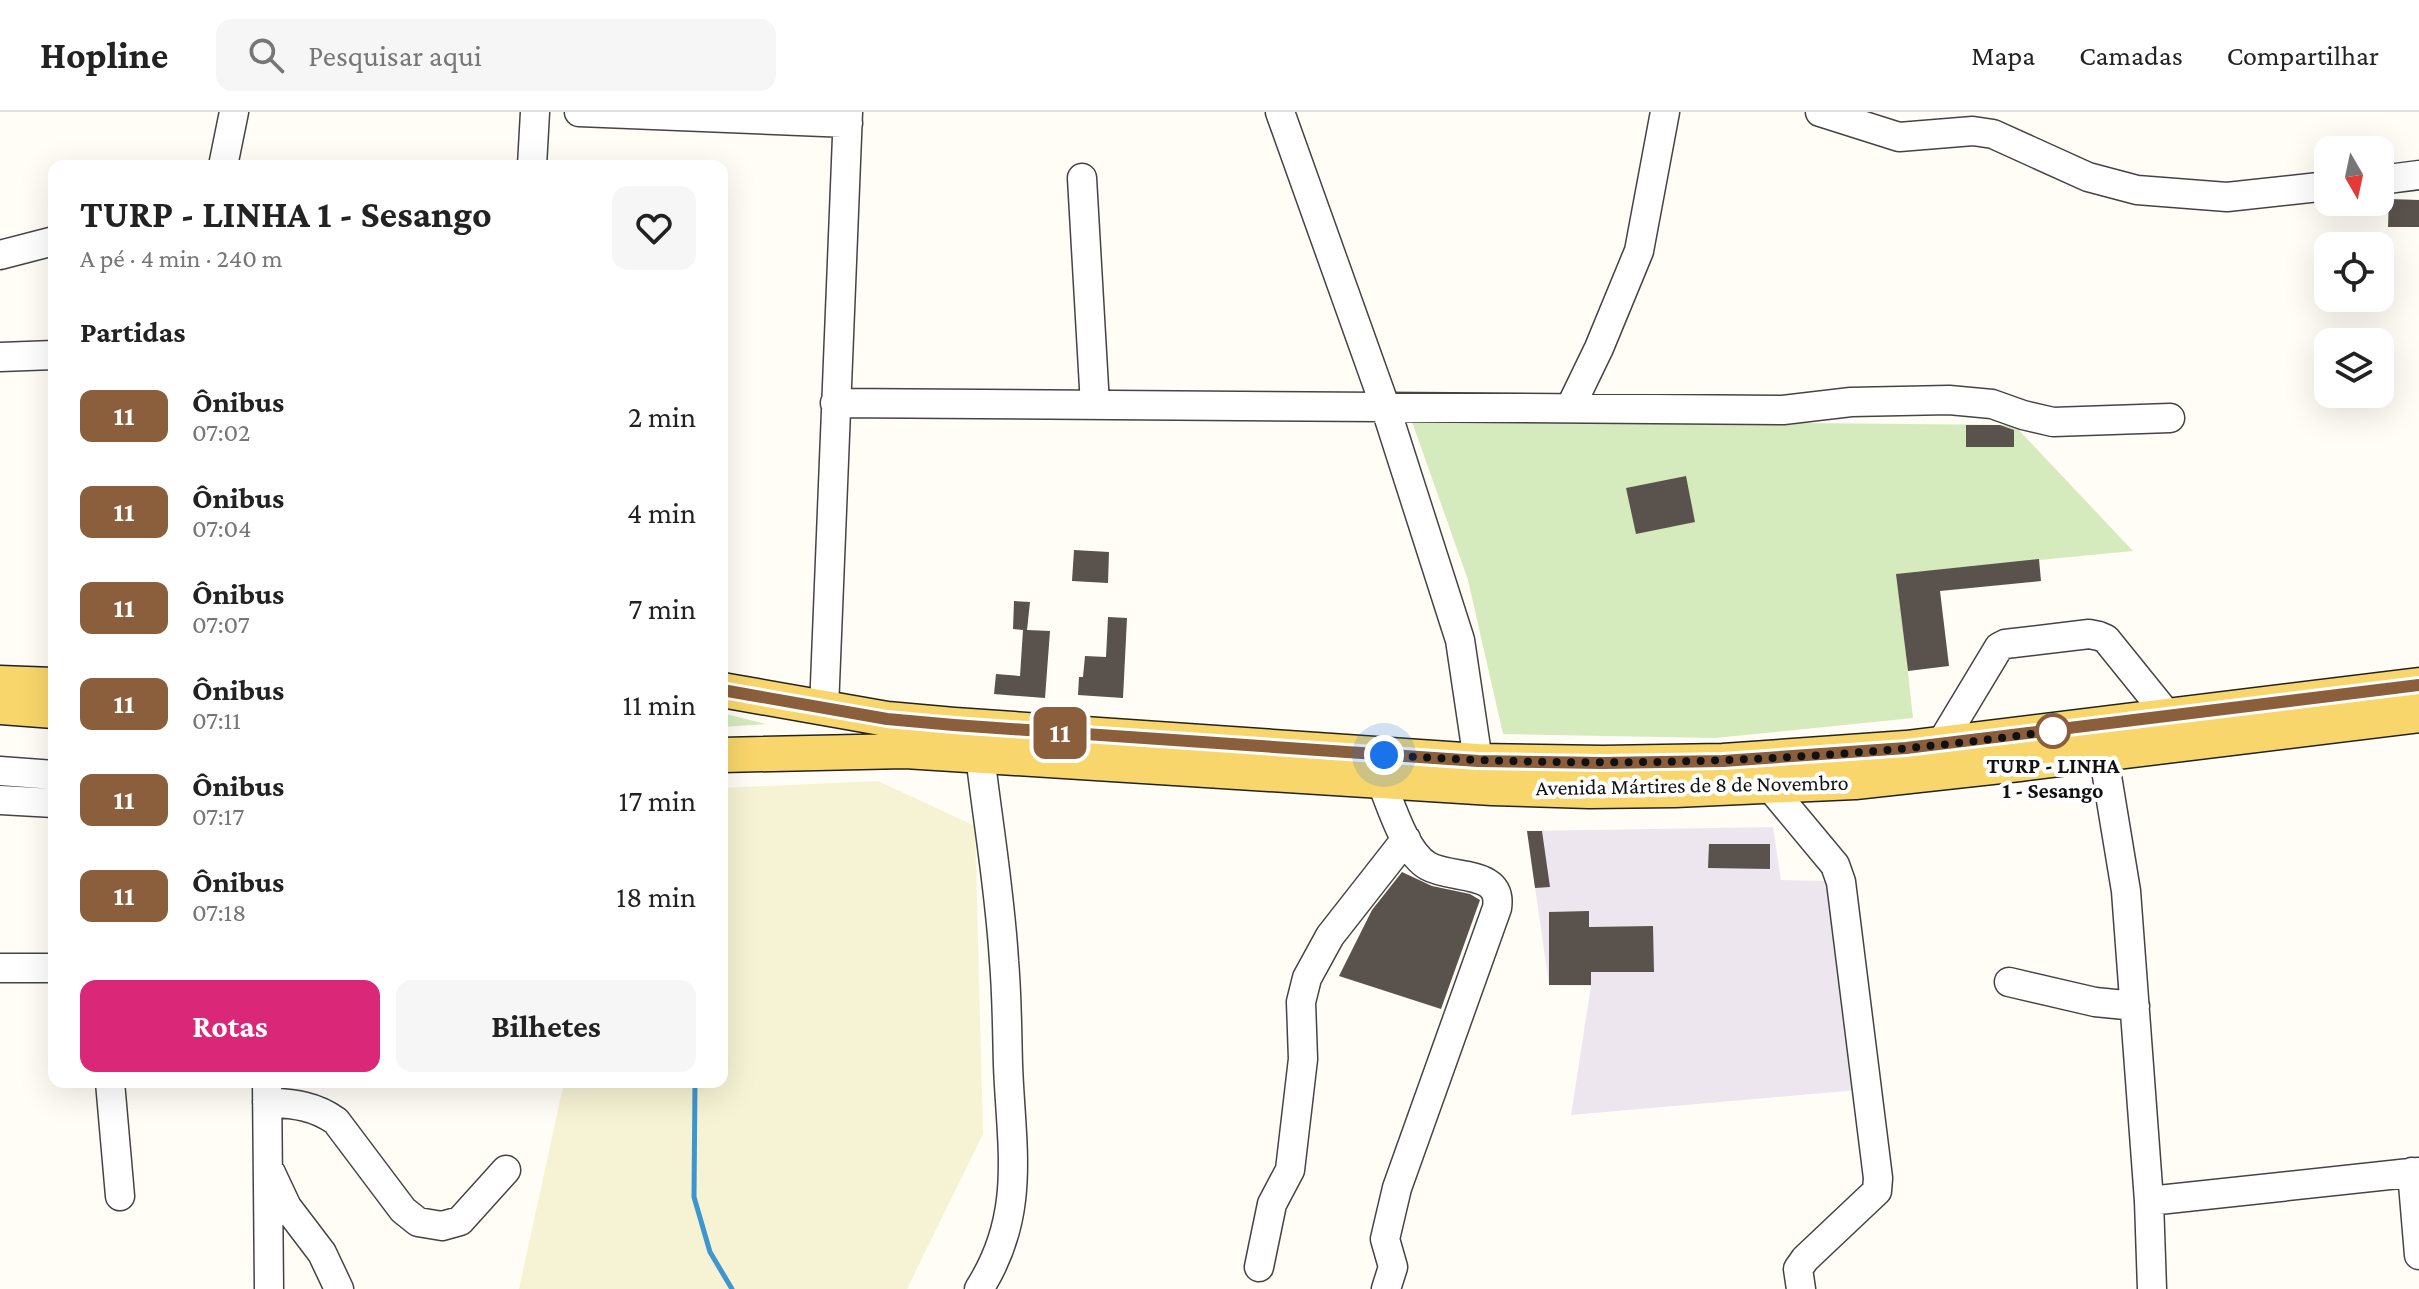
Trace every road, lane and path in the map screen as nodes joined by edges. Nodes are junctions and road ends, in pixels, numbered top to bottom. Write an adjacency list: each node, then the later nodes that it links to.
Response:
1 (234, 112): 8 (street)
2 (535, 112): 9 (street)
3 (579, 112): 7 (street)
4 (1280, 112): 20 (street)
5 (1665, 112): 21 (street)
6 (1820, 112): 13 (street)
7 (848, 118): 18 (street)
8 (224, 160)
9 (532, 160)
10 (2419, 175): 12 (street)
11 (1082, 178): 19 (street)
12 (2394, 178)
13 (2314, 188)
14 (48, 243): 15 (street)
15 (0, 255)
16 (48, 355): 17 (street)
17 (0, 357)
18 (835, 403): 19 (street); 28 (street)
19 (1095, 405): 20 (street)
20 (1385, 406): 21 (street); 36 (street)
21 (1570, 408): 22 (street)
22 (2170, 418)
23 (0, 683): 24 (main road)
24 (48, 685)
25 (2419, 685): 31 (main road, Avenida Mártires de 8 de Novembro)
26 (728, 691): 28 (main road, Avenida Mártires de 8 de Novembro)
27 (0, 707): 29 (main road)
28 (824, 709): 36 (main road, Avenida Mártires de 8 de Novembro)
29 (48, 711)
30 (2419, 715): 33 (main road, Avenida Mártires de 8 de Novembro)
31 (2169, 717): 32 (main road, Avenida Mártires de 8 de Novembro); 32 (street)
32 (1940, 745): 36 (main road, Avenida Mártires de 8 de Novembro)
33 (2103, 752): 40 (main road, Avenida Mártires de 8 de Novembro); 47 (street)
34 (728, 755): 35 (main road, Avenida Mártires de 8 de Novembro)
35 (980, 755): 39 (main road, Avenida Mártires de 8 de Novembro); 59 (street)
36 (1478, 761)
37 (0, 771): 38 (street)
38 (48, 775)
39 (1381, 781): 40 (main road, Avenida Mártires de 8 de Novembro); 43 (street)
40 (1770, 787): 61 (street)
41 (0, 800): 42 (street)
42 (48, 803)
43 (1406, 839): 56 (street); 60 (street)
44 (0, 968): 45 (street)
45 (48, 968)
46 (2009, 982): 47 (street)
47 (2135, 1006): 54 (street)
48 (111, 1088): 53 (street)
49 (267, 1092): 50 (street); 51 (street)
50 (267, 1165): 57 (street); 58 (street)
51 (506, 1170)
52 (2415, 1172): 54 (street); 55 (street)
53 (120, 1196)
54 (2149, 1201): 62 (street)
55 (2419, 1255)
56 (1259, 1267)
57 (269, 1289)
58 (339, 1289)
59 (979, 1289)
60 (1386, 1289)
61 (1801, 1289)
62 (2152, 1289)

